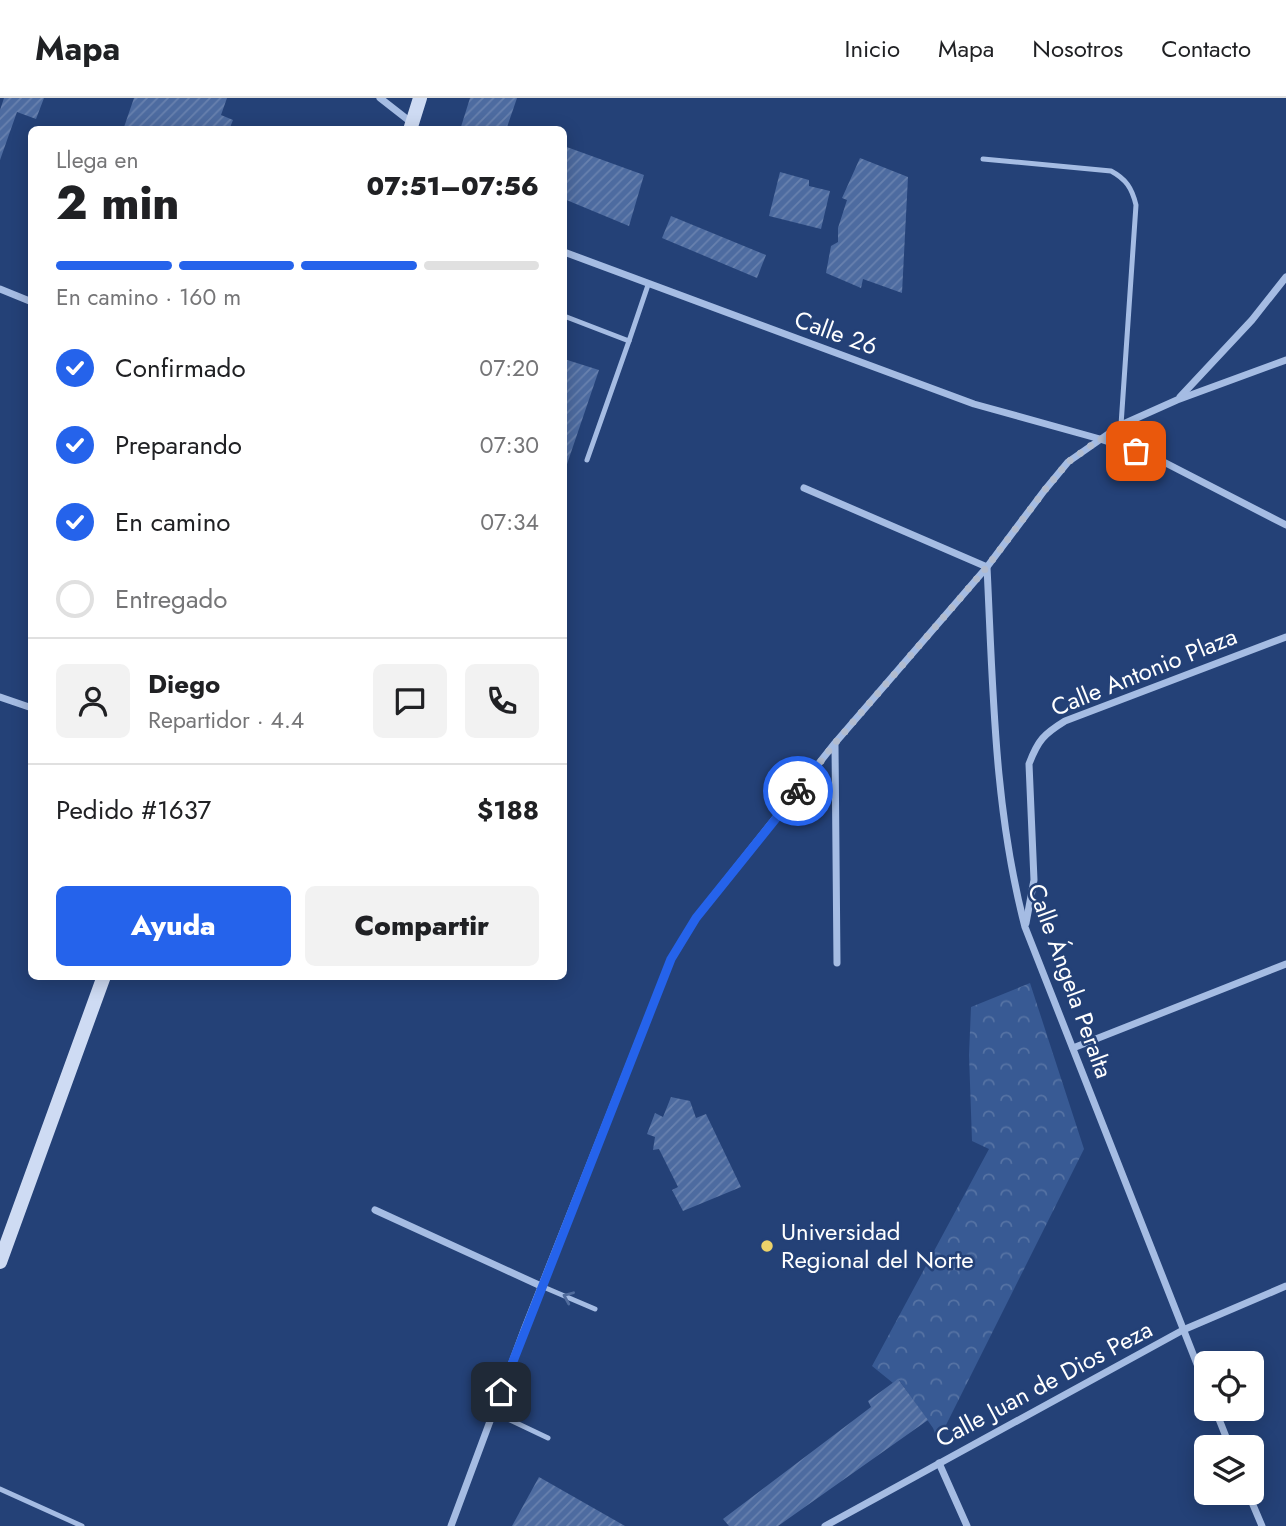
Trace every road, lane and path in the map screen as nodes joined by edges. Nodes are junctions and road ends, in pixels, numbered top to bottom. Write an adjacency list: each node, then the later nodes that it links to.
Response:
1 (380, 98): 3 (street)
2 (420, 98): 3 (main road)
3 (412, 126)
4 (983, 159): 14 (lane)
5 (567, 253): 7 (street, Calle 26)
6 (1286, 277): 13 (street)
7 (648, 285): 11 (lane); 15 (street, Calle 26)
8 (0, 289): 9 (street)
9 (28, 300)
10 (567, 317): 11 (lane)
11 (629, 341): 16 (lane)
12 (1286, 360): 13 (street)
13 (1177, 400): 14 (street)
14 (1121, 425): 15 (street)
15 (1100, 439): 18 (street, Calle 26); 19 (street)
16 (587, 460)
17 (804, 488): 19 (street)
18 (1286, 525)
19 (987, 567): 23 (street); 24 (street, Calle Ángela Peralta)
20 (1286, 636): 24 (street, Calle Antonio Plaza)
21 (0, 696): 22 (street)
22 (28, 706)
23 (835, 743): 25 (street); 31 (street)
24 (1025, 927): 28 (street, Calle Ángela Peralta)
25 (837, 963)
26 (1286, 964): 28 (street)
27 (103, 980): 30 (main road)
28 (1073, 1048): 34 (street, Calle Ángela Peralta)
29 (375, 1210): 31 (street)
30 (0, 1262)
31 (541, 1286): 33 (lane, one-way to 31); 36 (street)
32 (1286, 1286): 34 (street, Calle Juan de Dios Peza)
33 (595, 1309)
34 (1183, 1331): 35 (street, Calle Ángela Peralta); 38 (street, Calle Juan de Dios Peza)
35 (1194, 1358)
36 (493, 1412): 37 (lane); 42 (street)
37 (548, 1438)
38 (939, 1463): 43 (street, Calle Juan de Dios Peza); 44 (street)
39 (0, 1489): 41 (lane)
40 (1253, 1505): 45 (street)
41 (82, 1526)
42 (451, 1526)
43 (825, 1526)
44 (967, 1526)
45 (1262, 1526)

